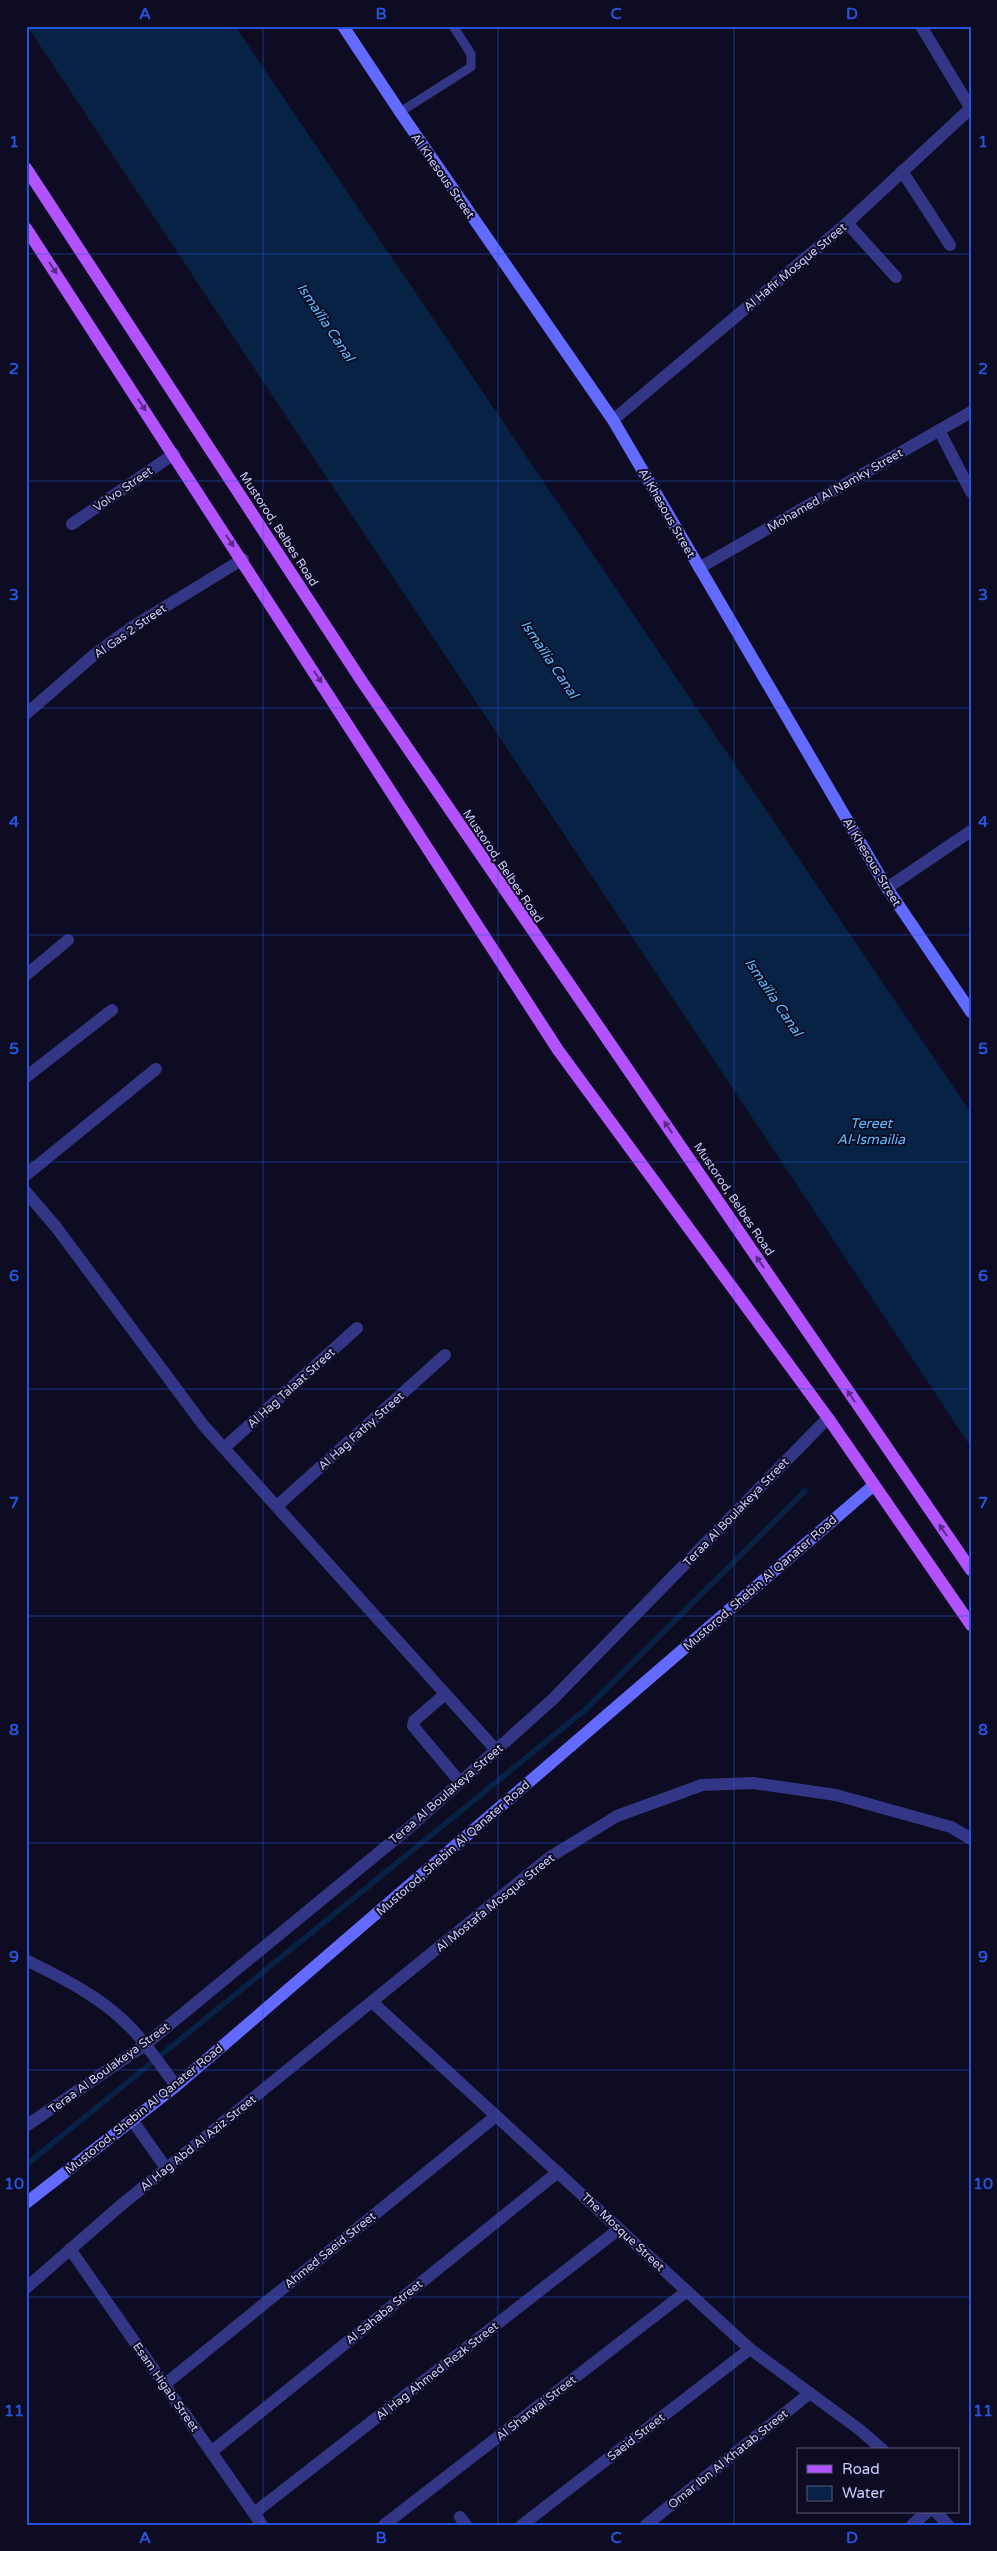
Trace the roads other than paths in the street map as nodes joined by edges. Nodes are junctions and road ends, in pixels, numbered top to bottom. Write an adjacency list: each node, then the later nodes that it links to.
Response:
1 (343, 26): 5 (main road, Al Khesous Street)
2 (452, 26): 5 (lane)
3 (921, 26): 4 (street)
4 (971, 108): 7 (street, Al Hafir Mosque Street)
5 (400, 112): 13 (main road, Al Khesous Street)
6 (26, 168): 37 (main road, Mustorod, Belbes Road, one-way to 6)
7 (902, 171): 8 (street, Al Hafir Mosque Street); 10 (street)
8 (847, 223): 11 (street); 13 (street, Al Hafir Mosque Street)
9 (26, 228): 15 (main road, one-way to 15)
10 (950, 245)
11 (896, 277)
12 (971, 412): 14 (street, Mohamed Al Namky Street)
13 (613, 420): 19 (main road, Al Khesous Street)
14 (938, 430): 16 (street); 19 (street, Mohamed Al Namky Street)
15 (174, 454): 17 (street, Volvo Street); 18 (main road, one-way to 18)
16 (971, 492)
17 (72, 524)
18 (243, 559): 20 (street, Al Gas 2 Street); 33 (main road, one-way to 33)
19 (699, 568): 22 (main road, Al Khesous Street)
20 (26, 714)
21 (971, 830): 22 (street)
22 (887, 888): 25 (main road, Al Khesous Street)
23 (68, 940): 24 (street)
24 (26, 975)
25 (969, 1007)
26 (112, 1010): 28 (street)
27 (156, 1069): 29 (street)
28 (26, 1077)
29 (26, 1175)
30 (26, 1192): 34 (street)
31 (357, 1328): 34 (street, Al Hag Talaat Street)
32 (445, 1355): 36 (street, Al Hag Fathy Street)
33 (828, 1418): 35 (main road); 40 (street, Teraa Al Boulakeya Street)
34 (225, 1448): 36 (street)
35 (874, 1485): 38 (main road); 46 (main road, Mustorod, Shebin Al Qanater Road)
36 (277, 1506): 39 (street)
37 (971, 1570)
38 (971, 1625)
39 (445, 1694): 40 (street); 41 (street)
40 (496, 1750): 41 (street, Teraa Al Boulakeya Street)
41 (460, 1782): 45 (street, Teraa Al Boulakeya Street)
42 (971, 1839): 44 (street, Al Mostafa Mosque Street)
43 (26, 1960): 45 (street)
44 (372, 2002): 47 (street, The Mosque Street); 50 (street, Al Hag Abd Al Aziz Street)
45 (146, 2044): 46 (street); 49 (street, Teraa Al Boulakeya Street)
46 (176, 2086): 48 (main road, Mustorod, Shebin Al Qanater Road)
47 (496, 2116): 51 (street, The Mosque Street); 58 (street, Ahmed Saeid Street)
48 (132, 2120): 50 (street); 52 (main road, Mustorod, Shebin Al Qanater Road)
49 (26, 2126)
50 (166, 2168): 54 (street, Al Hag Abd Al Aziz Street)
51 (558, 2172): 53 (street, The Mosque Street); 61 (street, Al Sahaba Street)
52 (26, 2203)
53 (619, 2229): 56 (street, The Mosque Street); 62 (street, Al Hag Ahmed Rezk Street)
54 (70, 2249): 55 (street, Al Hag Abd Al Aziz Street); 58 (street, Esam Higab Street)
55 (26, 2288)
56 (688, 2291): 57 (street, The Mosque Street); 66 (street, Al Sharwai Street)
57 (750, 2348): 59 (street, The Mosque Street); 67 (street, Saeid Street)
58 (164, 2385): 61 (street, Esam Higab Street)
59 (810, 2393): 60 (street, The Mosque Street); 68 (street, Omar Ibn Al Khatab Street)
60 (879, 2448)
61 (211, 2452): 62 (street, Esam Higab Street)
62 (254, 2513): 65 (street, Esam Higab Street)
63 (925, 2514): 69 (street)
64 (938, 2514): 70 (street)
65 (262, 2525)
66 (384, 2525)
67 (522, 2525)
68 (646, 2525)
69 (912, 2525)
70 (948, 2525)

